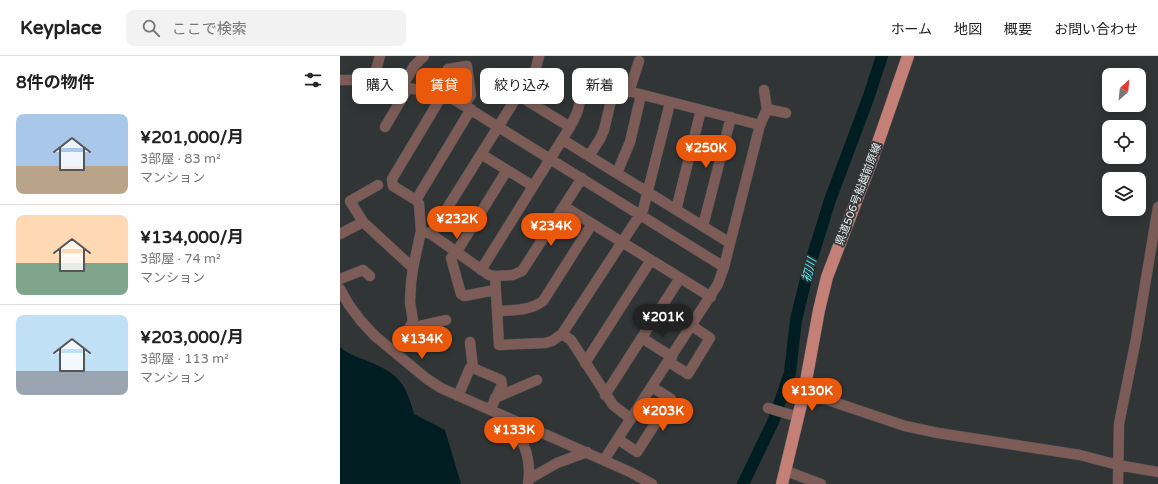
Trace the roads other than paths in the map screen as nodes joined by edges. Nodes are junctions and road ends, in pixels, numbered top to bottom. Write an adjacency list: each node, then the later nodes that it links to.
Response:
1 (380, 56): 6 (street)
2 (424, 56): 12 (street)
3 (539, 56): 9 (street)
4 (908, 56): 81 (main road, 県道506号船越前原線)
5 (638, 61): 14 (street)
6 (376, 68)
7 (454, 68): 8 (street)
8 (467, 68)
9 (536, 68)
10 (340, 80): 11 (street)
11 (352, 80)
12 (408, 81)
13 (764, 90): 26 (street)
14 (629, 92): 15 (street)
15 (642, 95): 16 (street); 39 (street)
16 (670, 103): 27 (street); 43 (street)
17 (397, 104): 32 (street)
18 (437, 104): 44 (street)
19 (463, 104): 25 (street)
20 (469, 104): 25 (street)
21 (512, 104): 31 (street)
22 (533, 104): 33 (street)
23 (579, 104): 33 (street)
24 (610, 104): 36 (street)
25 (468, 107): 31 (street); 44 (street)
26 (766, 109): 28 (street); 30 (street)
27 (701, 110): 29 (street); 47 (street)
28 (784, 113)
29 (731, 117): 30 (street); 51 (street)
30 (760, 125): 55 (street)
31 (498, 126): 35 (street); 37 (street)
32 (385, 127)
33 (570, 127): 34 (street)
34 (563, 140): 36 (street); 37 (street)
35 (481, 154): 38 (street); 52 (street)
36 (589, 156): 39 (street)
37 (550, 159): 40 (street); 42 (street)
38 (507, 170): 42 (street); 56 (street)
39 (617, 173): 43 (street)
40 (582, 178): 45 (street); 48 (street)
41 (378, 185): 49 (street)
42 (533, 186): 60 (street)
43 (648, 192): 47 (street); 48 (street)
44 (416, 200): 52 (street)
45 (565, 207): 50 (street); 62 (street)
46 (1158, 207): 93 (street)
47 (676, 210): 51 (street)
48 (640, 215): 54 (street); 58 (street)
49 (363, 222): 53 (street); 59 (street)
50 (592, 224): 54 (street); 68 (street)
51 (703, 226): 55 (street)
52 (426, 233): 56 (street); 59 (street)
53 (340, 234)
54 (622, 242): 57 (street); 72 (street)
55 (730, 243): 58 (street)
56 (456, 253): 60 (street); 66 (street)
57 (651, 260): 63 (street); 77 (street)
58 (724, 267): 67 (street)
59 (413, 268): 70 (street)
60 (481, 270): 62 (street)
61 (370, 276): 64 (street)
62 (495, 276): 66 (street)
63 (680, 278): 67 (street); 73 (street)
64 (340, 279)
65 (340, 289): 75 (street)
66 (495, 290): 68 (street)
67 (711, 297): 71 (street)
68 (497, 311): 72 (street)
69 (446, 320): 70 (street)
70 (411, 326): 75 (street)
71 (692, 326): 76 (street); 76 (street)
72 (562, 334): 77 (street)
73 (642, 338): 76 (street); 82 (street)
74 (470, 342): 78 (street)
75 (396, 353): 83 (street)
76 (670, 359): 80 (street)
77 (585, 362): 82 (street)
78 (473, 368): 83 (street); 84 (street)
79 (537, 380): 84 (street)
80 (652, 387): 88 (street); 90 (street)
81 (804, 392): 87 (main road, 県道506号船越前原線); 93 (street)
82 (605, 395): 88 (street)
83 (458, 396): 86 (street)
84 (495, 398): 86 (street)
85 (768, 408): 87 (street)
86 (490, 410): 89 (street)
87 (798, 417): 94 (main road, 県道506号船越前原線)
88 (631, 419): 90 (street)
89 (512, 420): 91 (street); 96 (street)
90 (618, 439): 92 (street)
91 (587, 452): 92 (street); 96 (street)
92 (604, 460): 97 (street)
93 (1118, 465): 95 (street); 100 (street)
94 (786, 471): 98 (main road, 県道506号船越前原線); 99 (street)
95 (1158, 472)
96 (528, 482)
97 (652, 484)
98 (782, 484)
99 (821, 484)
100 (1118, 484)

